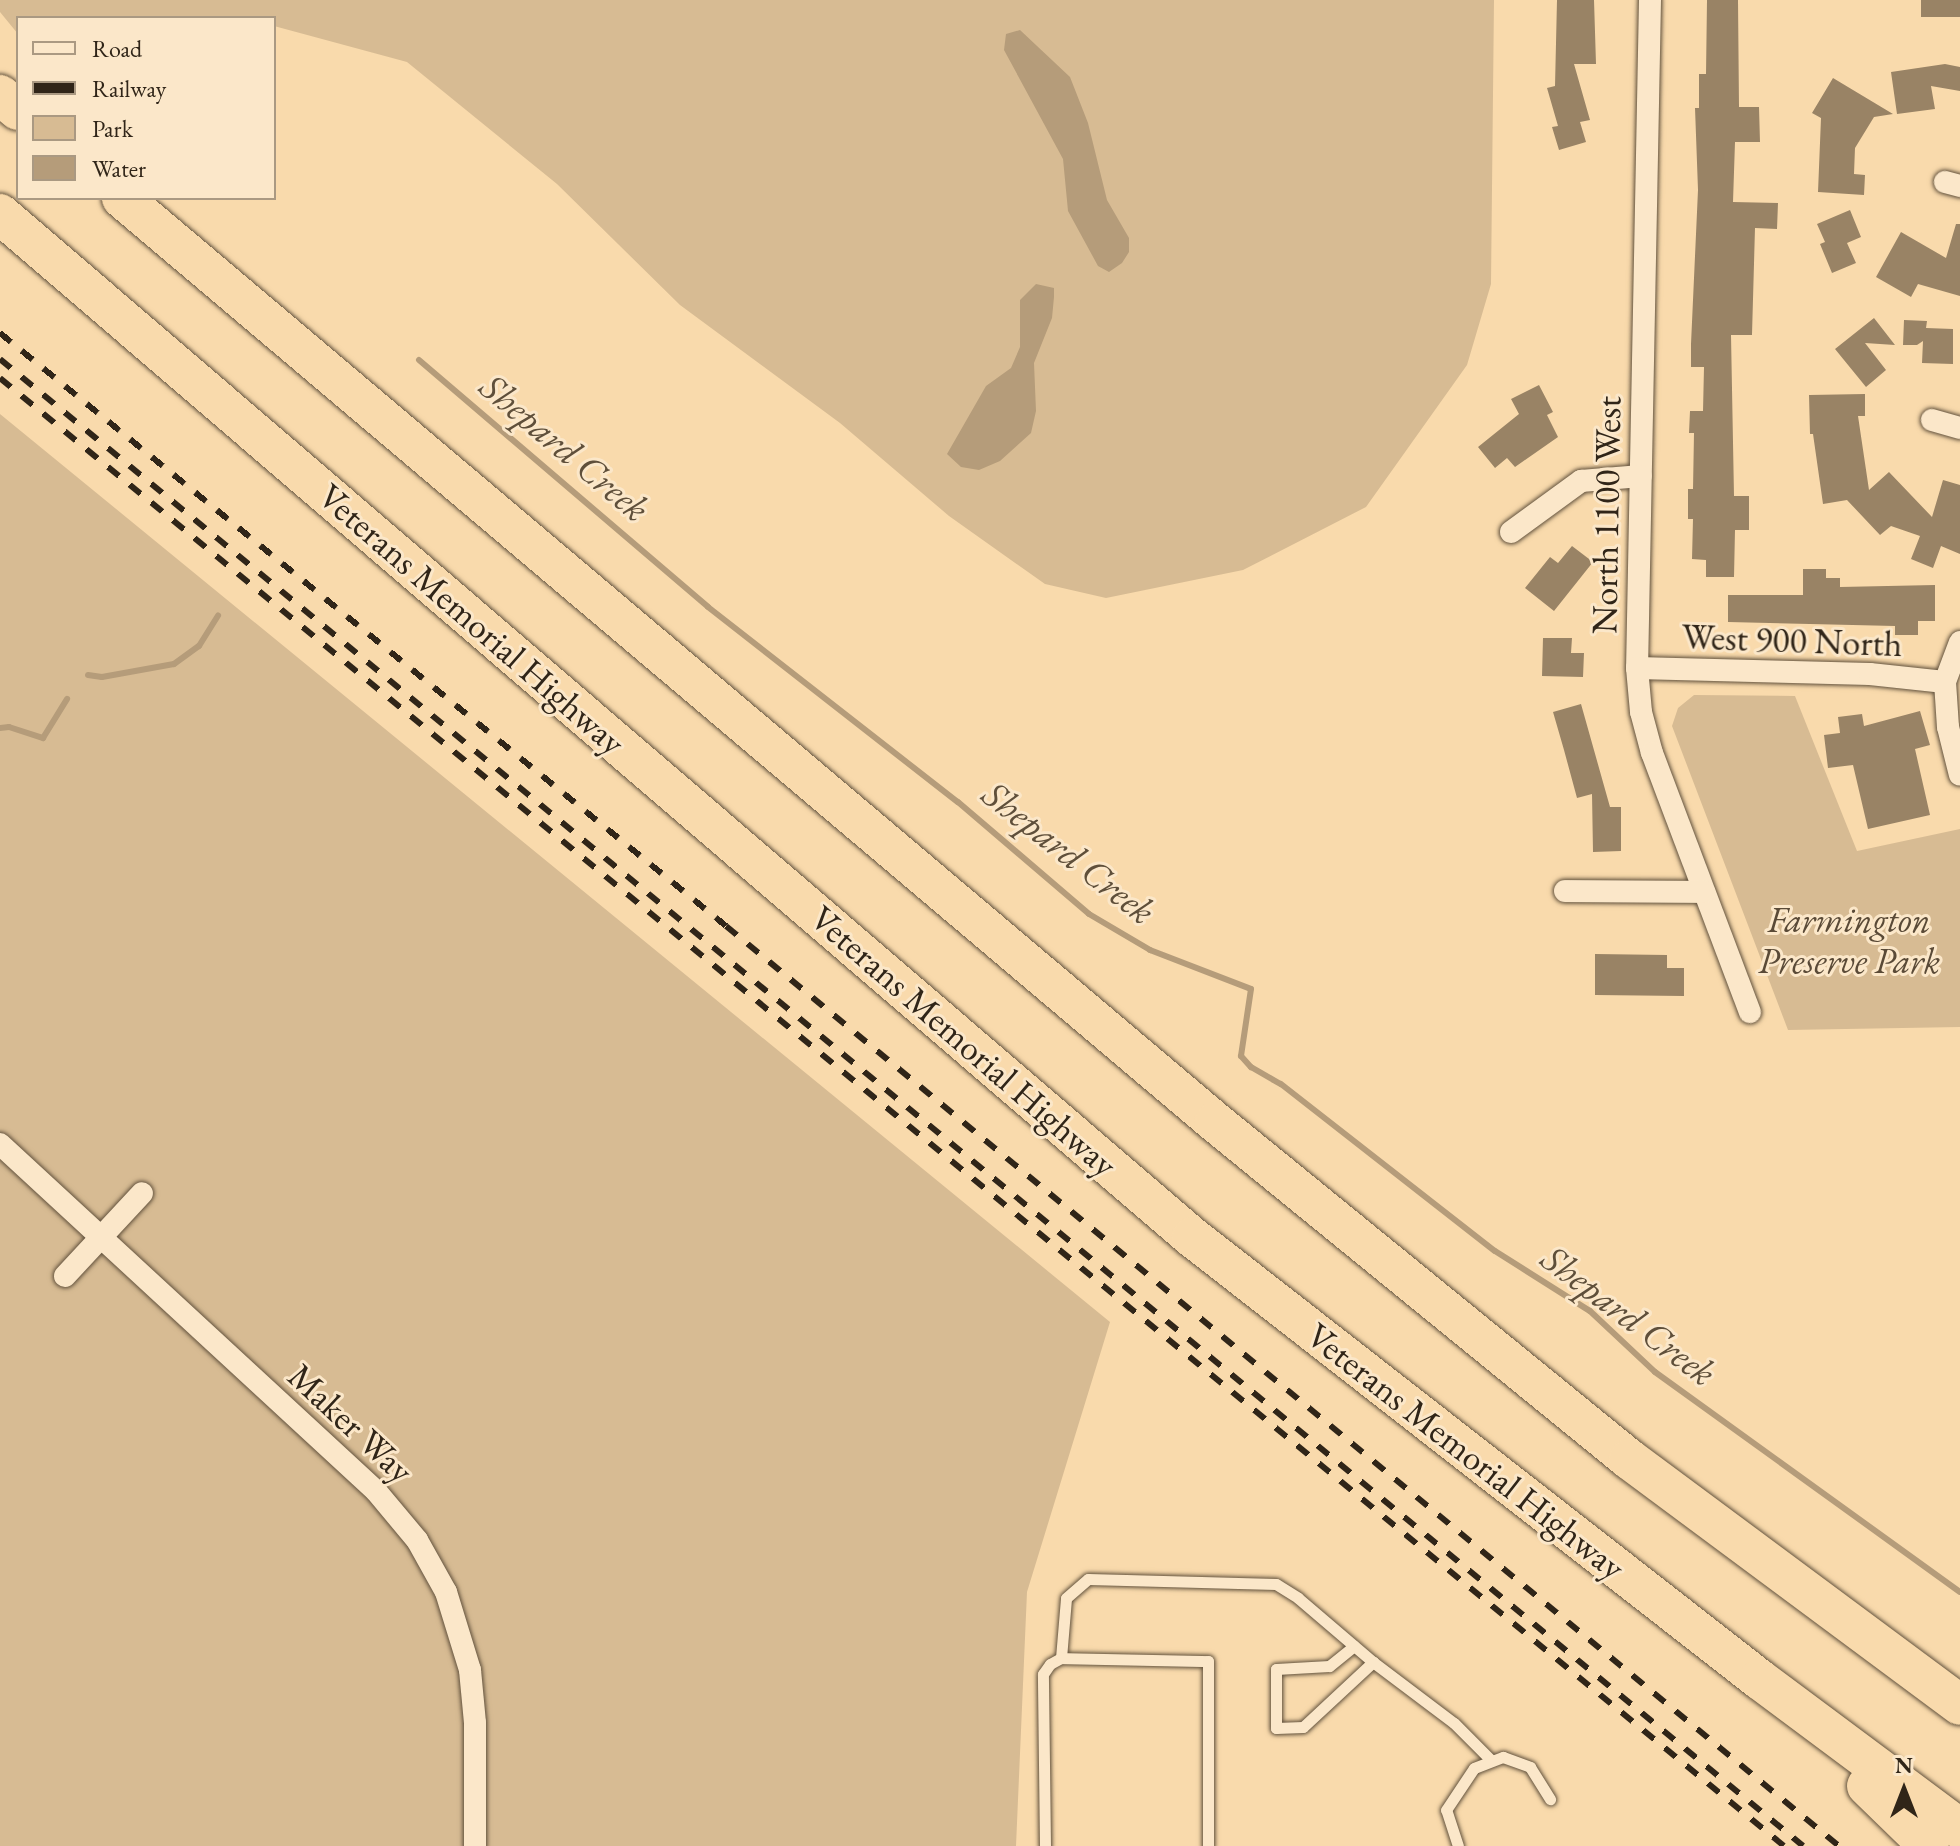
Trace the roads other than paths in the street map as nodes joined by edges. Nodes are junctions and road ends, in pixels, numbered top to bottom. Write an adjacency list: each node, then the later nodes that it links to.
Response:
1 (1650, 0): 8 (street, North 1100 West)
2 (0, 95): 3 (highway)
3 (16, 108)
4 (124, 200): 21 (highway)
5 (0, 214): 26 (highway, Veterans Memorial Highway)
6 (1932, 420): 7 (street)
7 (1960, 428)
8 (1641, 476): 9 (street); 11 (street, North 1100 West)
9 (1511, 532)
10 (1960, 642): 12 (street)
11 (1637, 668): 12 (street, West 900 North); 15 (street, North 1100 West)
12 (1945, 682): 13 (street)
13 (1960, 775)
14 (1565, 891): 15 (street)
15 (1704, 892): 16 (street, North 1100 West)
16 (1750, 1012)
17 (0, 1144): 19 (street, Maker Way)
18 (142, 1193): 19 (street)
19 (101, 1237): 20 (street); 31 (street, Maker Way)
20 (65, 1276)
21 (1629, 1459): 25 (highway); 27 (highway)
22 (1354, 1646): 23 (lane); 24 (lane); 24 (lane)
23 (1061, 1658): 32 (lane); 33 (lane)
24 (1373, 1662): 28 (lane)
25 (1960, 1673)
26 (1759, 1679): 30 (highway, Veterans Memorial Highway); 35 (highway)
27 (1960, 1705)
28 (1491, 1760): 29 (lane); 34 (lane)
29 (1550, 1799)
30 (1960, 1829)
31 (475, 1846)
32 (1045, 1846)
33 (1208, 1846)
34 (1458, 1846)
35 (1929, 1846)

